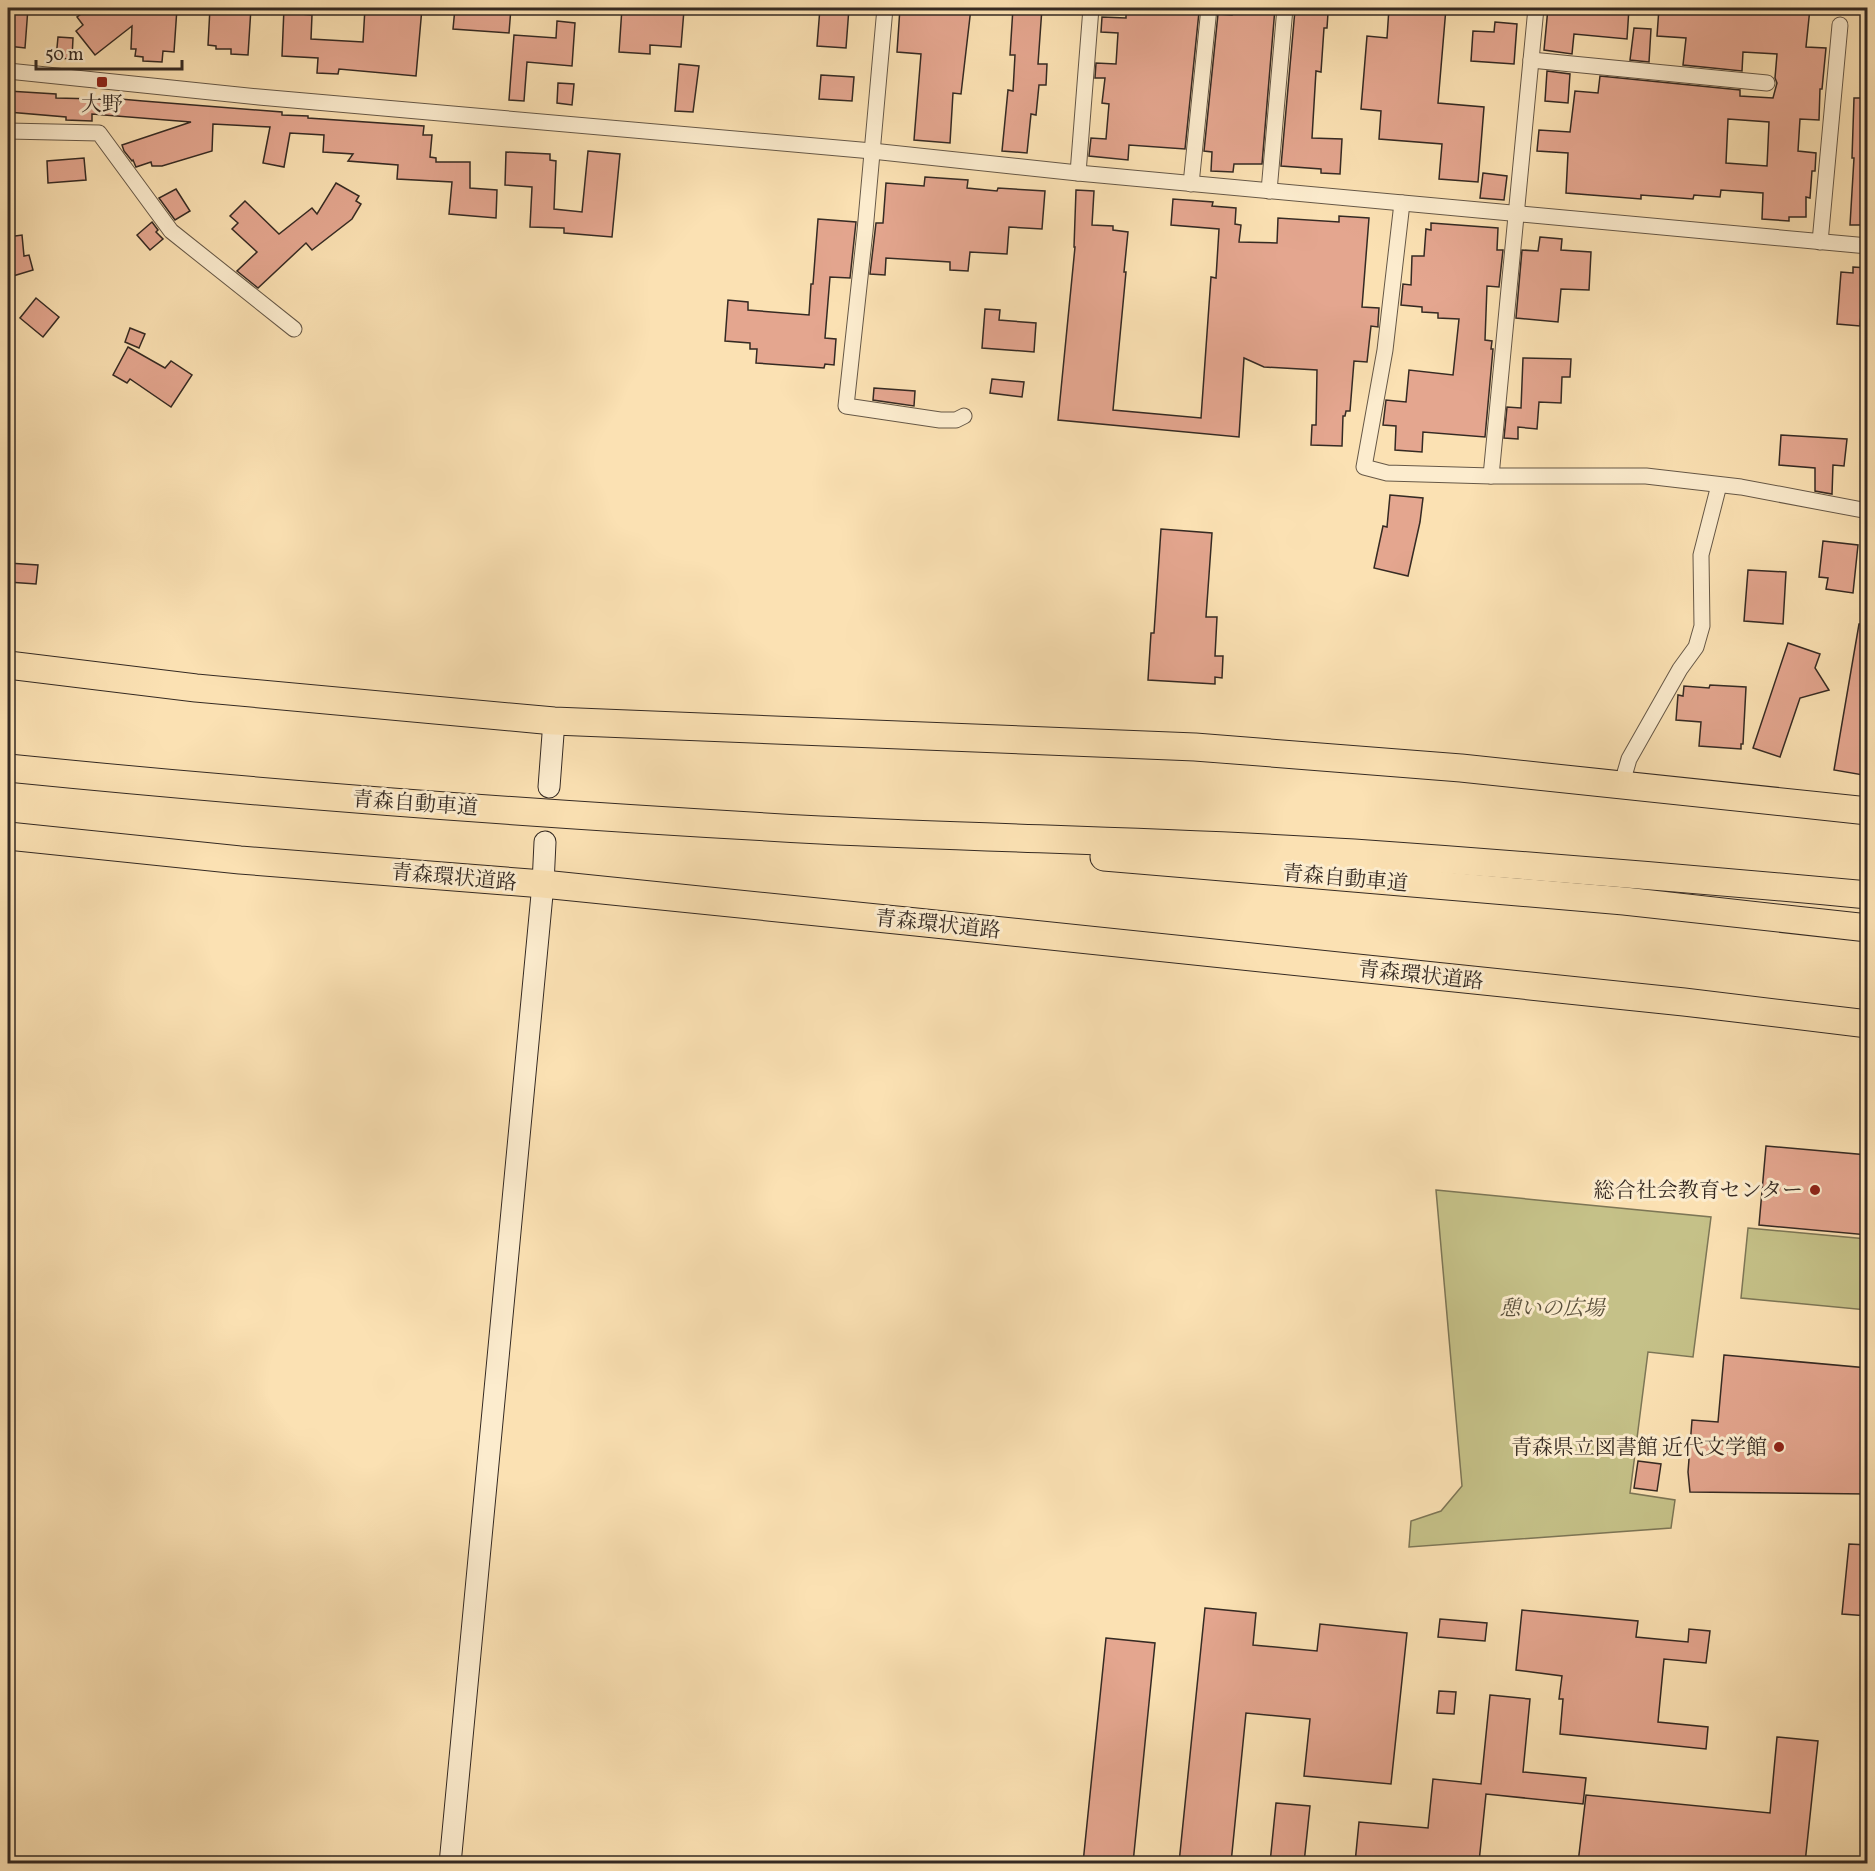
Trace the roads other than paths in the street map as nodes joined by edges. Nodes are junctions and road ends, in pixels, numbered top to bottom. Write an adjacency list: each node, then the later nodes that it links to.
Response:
1 (885, 8): 11 (street)
2 (1091, 8): 12 (street)
3 (1209, 8): 13 (street)
4 (1286, 8): 14 (street)
5 (1536, 8): 7 (street)
6 (1840, 25): 17 (street)
7 (1532, 60): 9 (street); 16 (street)
8 (8, 71): 11 (street)
9 (1767, 83)
10 (8, 131): 19 (street)
11 (872, 151): 12 (street); 20 (street)
12 (1078, 173): 13 (street)
13 (1191, 183): 14 (street)
14 (1269, 191): 15 (street)
15 (1402, 203): 16 (street); 21 (street)
16 (1516, 214): 17 (street); 21 (street)
17 (1820, 242): 18 (street)
18 (1868, 246)
19 (294, 329)
20 (964, 416)
21 (1491, 476): 22 (street)
22 (1719, 485): 23 (street); 27 (street)
23 (1868, 512)
24 (8, 665): 25 (highway)
25 (554, 721): 27 (highway); 28 (street)
26 (8, 768): 30 (highway, 青森自動車道)
27 (1622, 783): 29 (highway)
28 (549, 787)
29 (1868, 811)
30 (823, 830): 34 (highway, 青森自動車道); 35 (highway, 青森自動車道)
31 (8, 836): 33 (highway, 青森環状道路)
32 (545, 842): 33 (street)
33 (543, 884): 36 (highway, 青森環状道路); 37 (street)
34 (1868, 895)
35 (1868, 928)
36 (1868, 1024)
37 (450, 1863)

